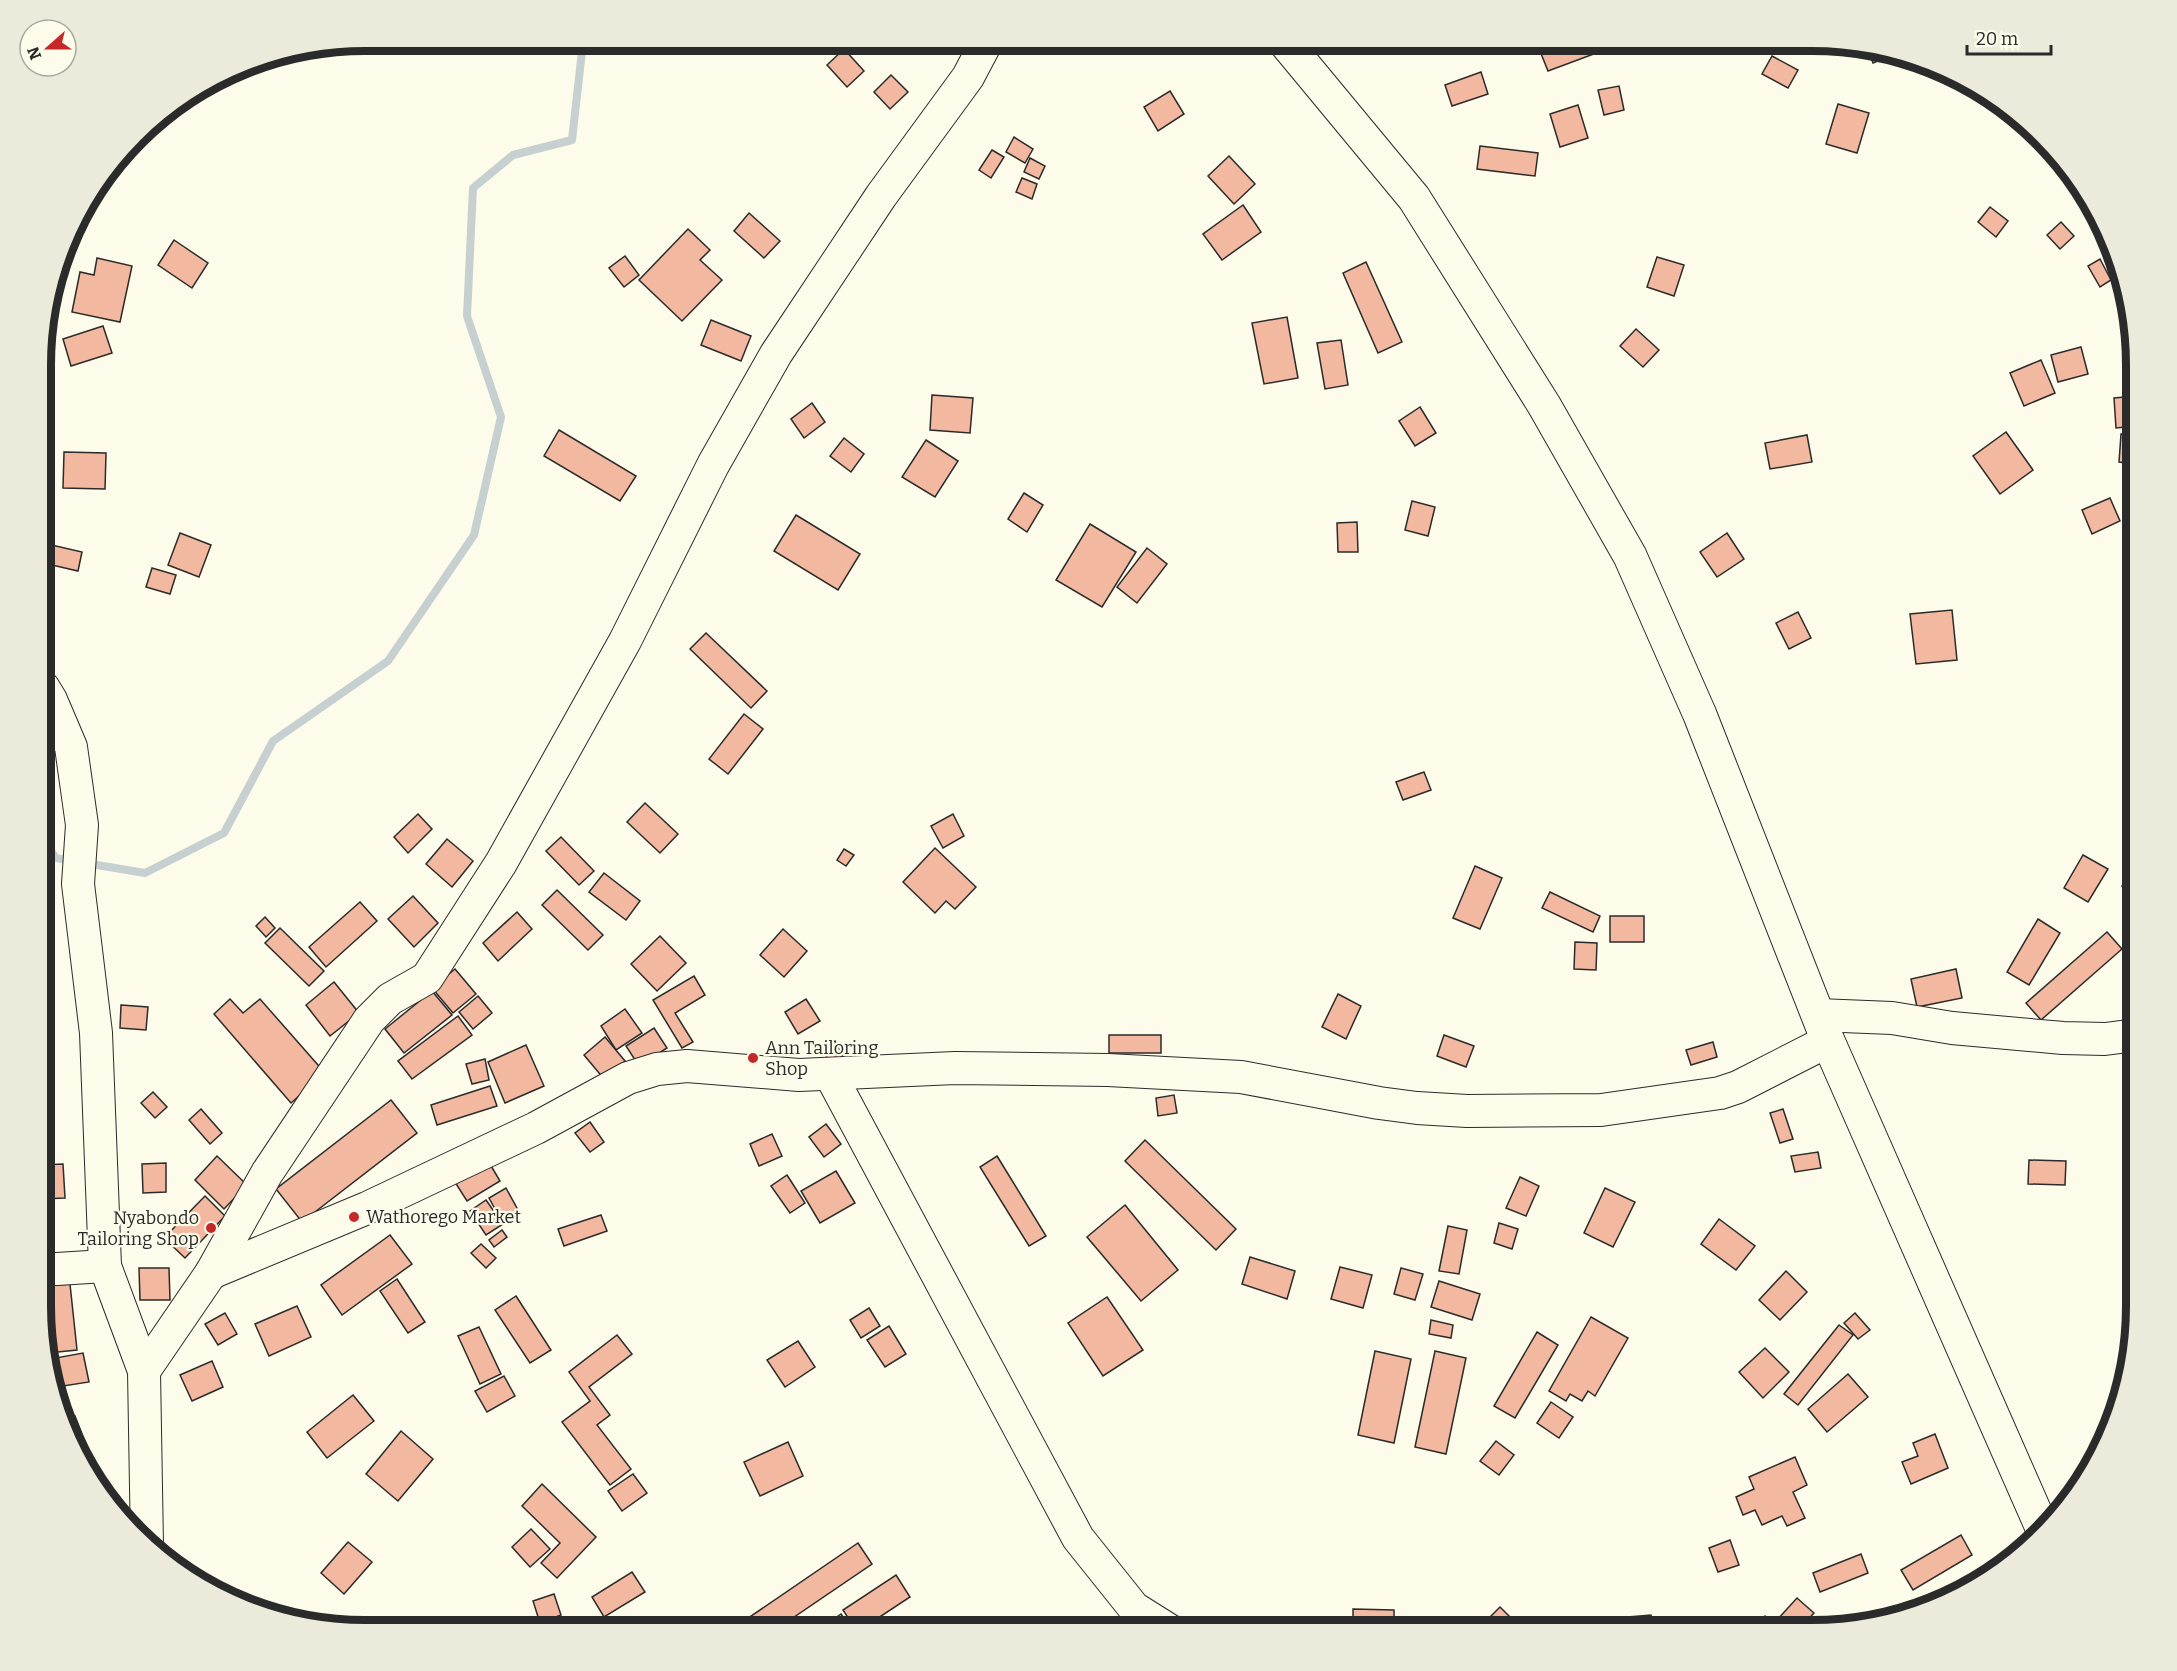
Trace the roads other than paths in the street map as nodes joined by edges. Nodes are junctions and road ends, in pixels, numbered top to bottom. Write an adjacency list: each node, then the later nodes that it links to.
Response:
1 (982, 51): 9 (street)
2 (1292, 51): 4 (main road)
3 (51, 700): 7 (street)
4 (1823, 1028): 5 (street); 6 (street); 11 (main road)
5 (2126, 1036)
6 (830, 1074): 9 (street); 13 (street)
7 (105, 1266): 8 (street); 10 (street)
8 (51, 1269)
9 (211, 1273): 10 (street)
10 (144, 1371): 12 (street)
11 (2040, 1522)
12 (147, 1532)
13 (1153, 1620)

